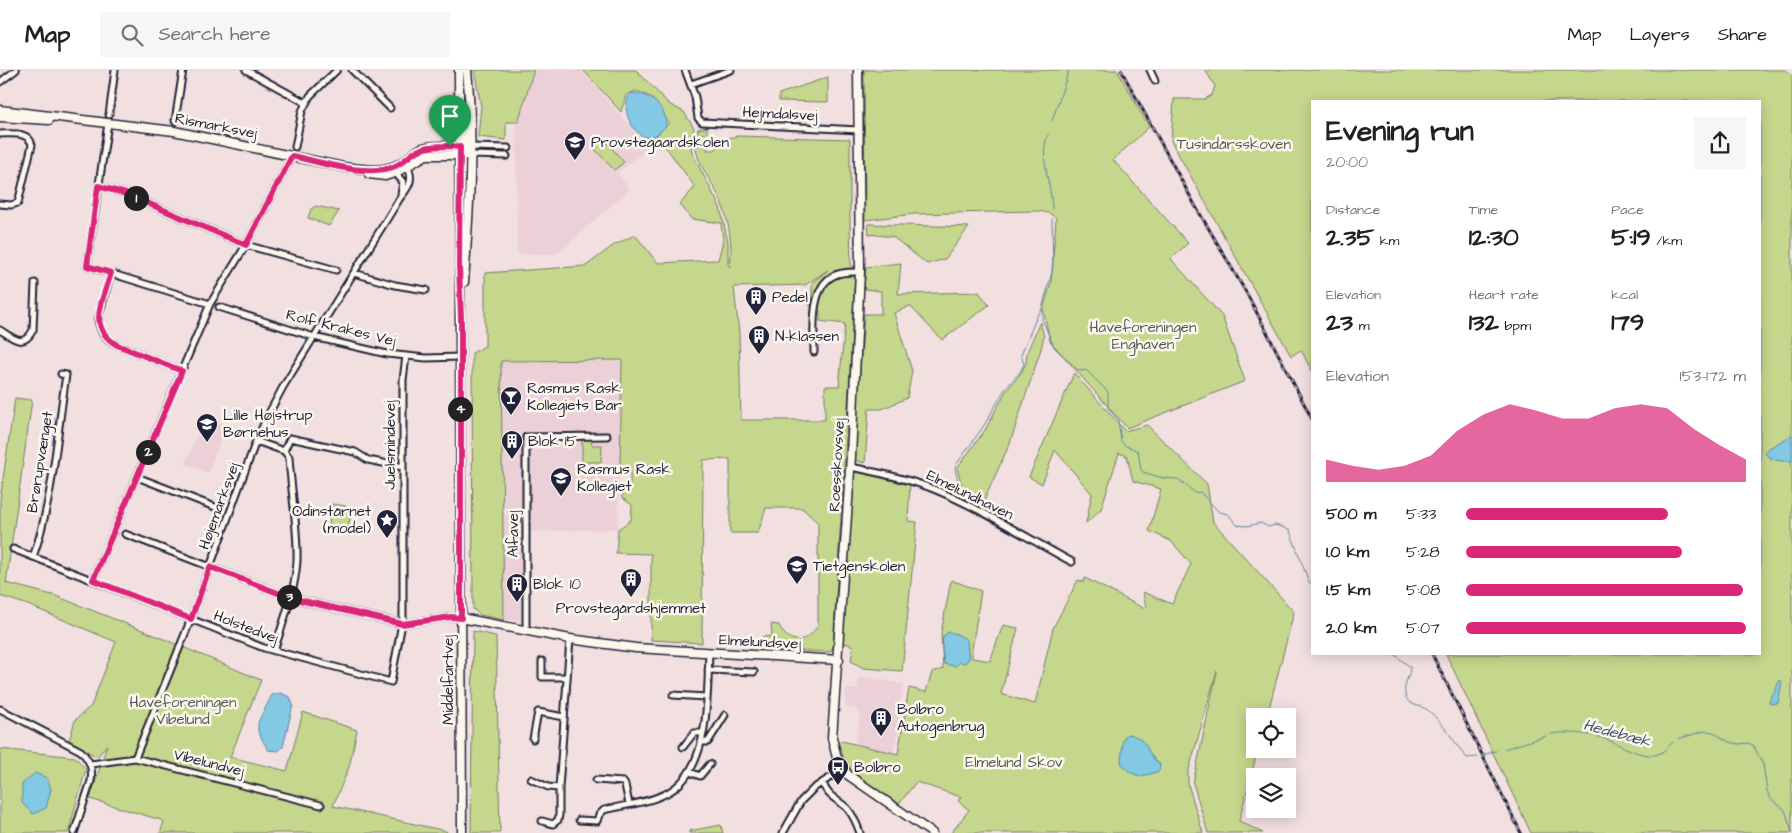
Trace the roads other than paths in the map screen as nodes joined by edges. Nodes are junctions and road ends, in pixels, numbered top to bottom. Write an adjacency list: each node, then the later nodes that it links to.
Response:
1 (16, 70): 15 (street)
2 (115, 70): 21 (street)
3 (182, 70): 23 (street)
4 (246, 70): 17 (street)
5 (337, 70): 17 (street)
6 (352, 70): 18 (street)
7 (455, 70): 28 (main road)
8 (459, 70): 28 (main road, Middelfartvej)
9 (467, 70): 28 (main road, Middelfartvej)
10 (685, 70): 16 (street)
11 (731, 70): 16 (street)
12 (858, 70): 24 (main road, Roesskovsvej)
13 (1150, 70): 14 (street)
14 (1155, 80)
15 (0, 82)
16 (691, 84): 24 (street, Hejmdalsvej)
17 (306, 103): 26 (street)
18 (390, 108)
19 (0, 111): 22 (main road, Rismarksvej)
20 (0, 117): 22 (main road, Rismarksvej)
21 (108, 119): 22 (main road, Rismarksvej); 29 (main road, Rismarksvej); 32 (street)
22 (81, 120)
23 (175, 121)
24 (859, 130): 37 (main road, Roesskovsvej)
25 (0, 134): 34 (street)
26 (295, 146)
27 (508, 148): 28 (street)
28 (463, 151): 30 (street); 31 (main road, Rismarksvej); 44 (main road, Middelfartvej); 44 (main road, Middelfartvej)
29 (292, 156): 31 (main road, Rismarksvej); 35 (street)
30 (507, 156)
31 (402, 166): 33 (street); 33 (street, Højemarksvej)
32 (98, 186): 35 (street); 38 (street)
33 (400, 198): 39 (street, Højemarksvej)
34 (0, 204)
35 (246, 245): 36 (street); 42 (street)
36 (336, 270)
37 (860, 272): 47 (street); 56 (main road, Roesskovsvej)
38 (111, 273): 42 (street); 50 (street)
39 (354, 273): 41 (street); 46 (street, Højemarksvej)
40 (35, 283): 45 (street)
41 (426, 290)
42 (210, 304): 50 (street)
43 (219, 307): 46 (street, Rolf Krakes Vej)
44 (461, 317): 49 (main road, Middelfartvej)
45 (0, 330)
46 (314, 337): 48 (street, Rolf Krakes Vej); 53 (street, Højemarksvej)
47 (814, 352)
48 (406, 356): 49 (street, Rolf Krakes Vej); 55 (street, Juelsmindevej)
49 (460, 358): 66 (main road, Middelfartvej)
50 (182, 371): 57 (street)
51 (61, 374): 61 (street, Brørupvænget)
52 (607, 436): 69 (street, Alfavej)
53 (256, 441): 54 (street); 63 (street, Højemarksvej)
54 (284, 451): 55 (street); 65 (street)
55 (403, 467): 68 (street, Juelsmindevej)
56 (851, 467): 62 (street, Elmelundhaven); 73 (main road, Roesskovsvej)
57 (137, 477): 58 (street); 64 (street)
58 (220, 509)
59 (125, 534): 63 (street)
60 (13, 549): 61 (street, Holstedvej)
61 (33, 557): 64 (street, Holstedvej)
62 (1072, 562)
63 (210, 567): 65 (street); 67 (street, Højemarksvej)
64 (93, 580): 67 (street, Holstedvej)
65 (291, 598): 68 (street); 71 (street)
66 (461, 618): 68 (street); 69 (main road, Elmelundsvej); 101 (main road, Middelfartvej)
67 (191, 619): 71 (street, Holstedvej); 87 (street, Højemarksvej)
68 (402, 624): 71 (street, Holstedvej)
69 (526, 631): 70 (main road, Elmelundsvej)
70 (570, 639): 72 (main road, Elmelundsvej); 77 (street)
71 (274, 651)
72 (709, 652): 73 (main road, Elmelundsvej); 75 (street)
73 (839, 660): 90 (main road)
74 (542, 661): 77 (street)
75 (708, 670): 76 (street); 79 (street)
76 (754, 672)
77 (567, 677): 82 (street)
78 (673, 695): 79 (street)
79 (706, 697): 83 (street)
80 (0, 709): 88 (street)
81 (725, 715): 85 (street)
82 (564, 717): 84 (street); 95 (street)
83 (703, 733): 85 (street); 86 (street)
84 (533, 739)
85 (701, 742): 91 (street)
86 (683, 747)
87 (135, 758): 88 (street, Vibelundvej); 97 (street, Vibelundvej)
88 (91, 764): 100 (street)
89 (710, 764): 91 (street)
90 (843, 769): 94 (street); 104 (main road)
91 (690, 772): 96 (street)
92 (531, 779): 95 (street)
93 (596, 780): 96 (street)
94 (823, 782): 102 (street); 103 (street)
95 (559, 788): 99 (street)
96 (630, 804): 98 (street)
97 (321, 805)
98 (579, 820)
99 (542, 821)
100 (74, 833)
101 (462, 833)
102 (783, 833)
103 (860, 833)
104 (932, 833)

